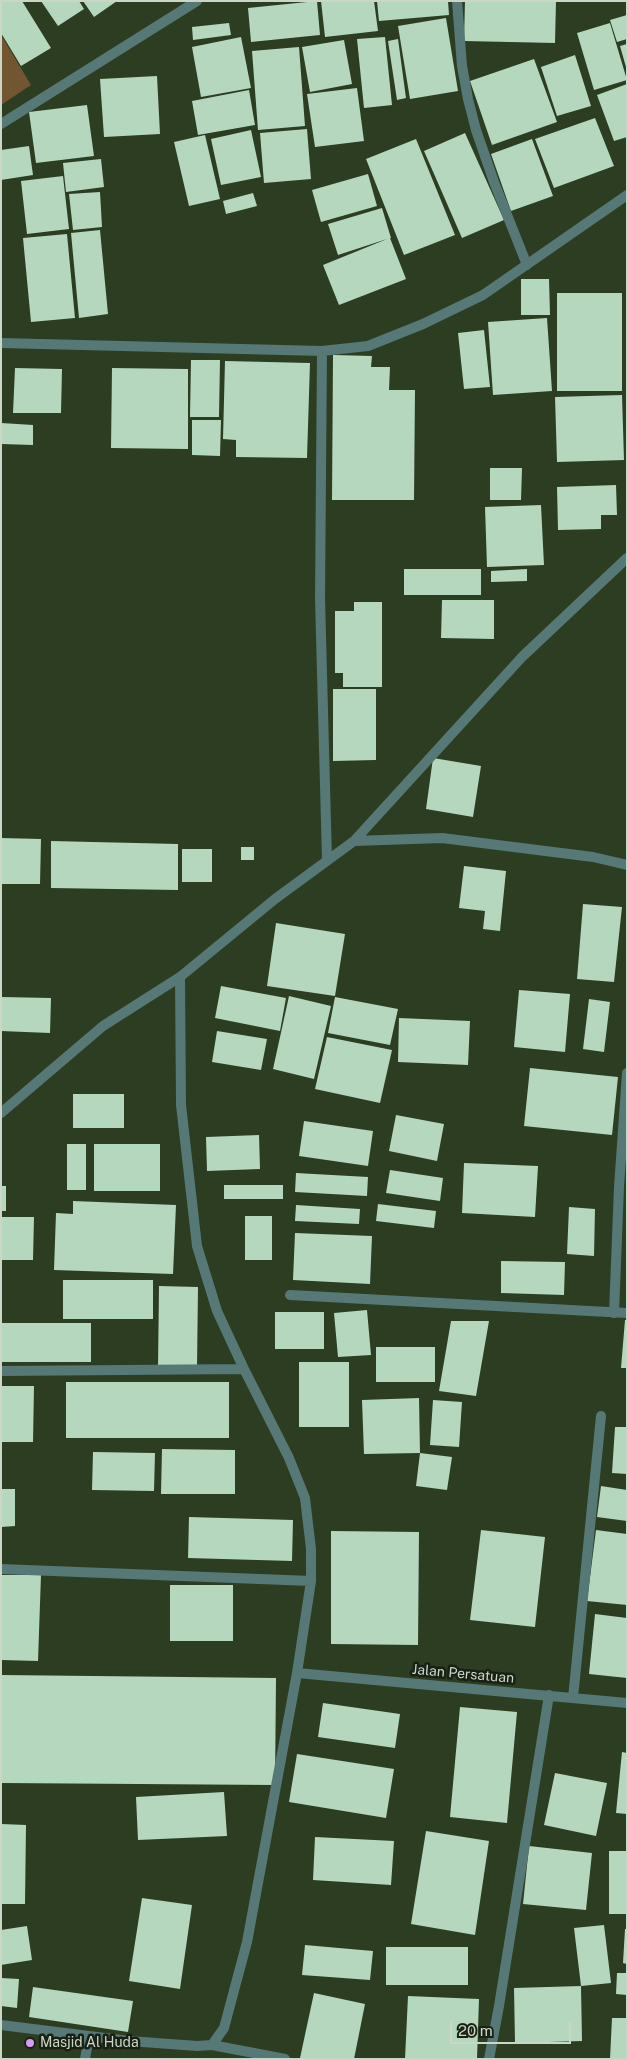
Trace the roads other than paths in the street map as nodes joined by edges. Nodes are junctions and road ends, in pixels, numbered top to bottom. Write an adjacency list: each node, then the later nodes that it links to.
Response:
1 (197, 1): 3 (street)
2 (457, 1): 5 (street)
3 (1, 124)
4 (627, 194): 5 (street)
5 (527, 264): 7 (street)
6 (1, 344): 7 (street)
7 (322, 351): 10 (street)
8 (627, 558): 9 (street)
9 (354, 841): 10 (street); 11 (street)
10 (327, 860): 12 (street)
11 (627, 864)
12 (180, 977): 14 (street); 18 (street)
13 (627, 1073): 16 (street)
14 (1, 1113)
15 (290, 1294): 16 (street)
16 (614, 1313): 17 (street)
17 (627, 1313)
18 (244, 1369): 19 (street); 22 (street)
19 (1, 1371)
20 (602, 1416): 25 (street)
21 (1, 1570): 22 (street)
22 (311, 1581): 23 (street)
23 (297, 1673): 24 (street, Jalan Persatuan); 29 (street)
24 (549, 1695): 25 (street, Jalan Persatuan); 32 (street)
25 (573, 1698): 26 (street, Jalan Persatuan)
26 (627, 1704)
27 (1, 2025): 28 (street)
28 (89, 2036): 29 (street); 30 (street)
29 (212, 2045): 31 (street)
30 (85, 2059)
31 (285, 2059)
32 (489, 2059)

